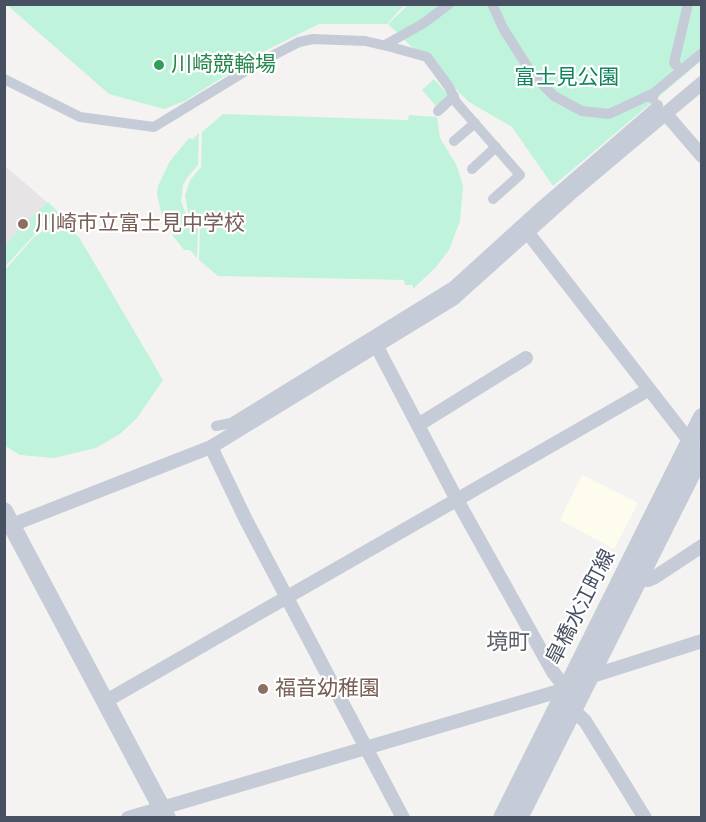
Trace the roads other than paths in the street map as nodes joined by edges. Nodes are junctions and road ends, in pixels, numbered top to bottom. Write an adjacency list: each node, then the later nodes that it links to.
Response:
1 (449, 4): 4 (street)
2 (492, 4): 9 (street)
3 (688, 4): 6 (street)
4 (385, 45): 7 (street); 10 (street)
5 (702, 53): 6 (street)
6 (681, 70): 9 (street)
7 (4, 79)
8 (702, 83): 11 (street)
9 (654, 93): 11 (street)
10 (453, 96): 12 (street); 13 (street)
11 (661, 109): 16 (street); 19 (street); 25 (street)
12 (438, 111)
13 (475, 123): 14 (street); 15 (street)
14 (454, 141)
15 (496, 147): 17 (street); 18 (street)
16 (702, 156)
17 (472, 169)
18 (493, 199)
19 (528, 233): 20 (street); 22 (street)
20 (376, 345): 24 (street); 26 (street)
21 (526, 358): 24 (street)
22 (648, 390): 27 (street); 28 (street)
23 (702, 417): 27 (street, 皐橋水江町線)
24 (418, 425): 28 (street)
25 (216, 426)
26 (211, 447): 29 (street); 32 (street)
27 (698, 451): 31 (street, 皐橋水江町線); 35 (street, 皐橋水江町線)
28 (457, 500): 32 (street); 35 (street)
29 (7, 521): 36 (street)
30 (702, 546): 31 (street)
31 (639, 577): 34 (street, 皐橋水江町線)
32 (286, 597): 36 (street); 38 (street)
33 (702, 641): 34 (street)
34 (589, 677): 35 (street); 37 (street, 皐橋水江町線)
35 (566, 688): 37 (street); 38 (street); 42 (street, 皐橋水江町線)
36 (106, 701): 39 (street)
37 (572, 709): 43 (street, 皐橋水江町線); 44 (street)
38 (366, 748): 39 (street); 41 (street)
39 (164, 812): 40 (street)
40 (128, 818)
41 (404, 818)
42 (502, 818)
43 (519, 818)
44 (645, 818)

